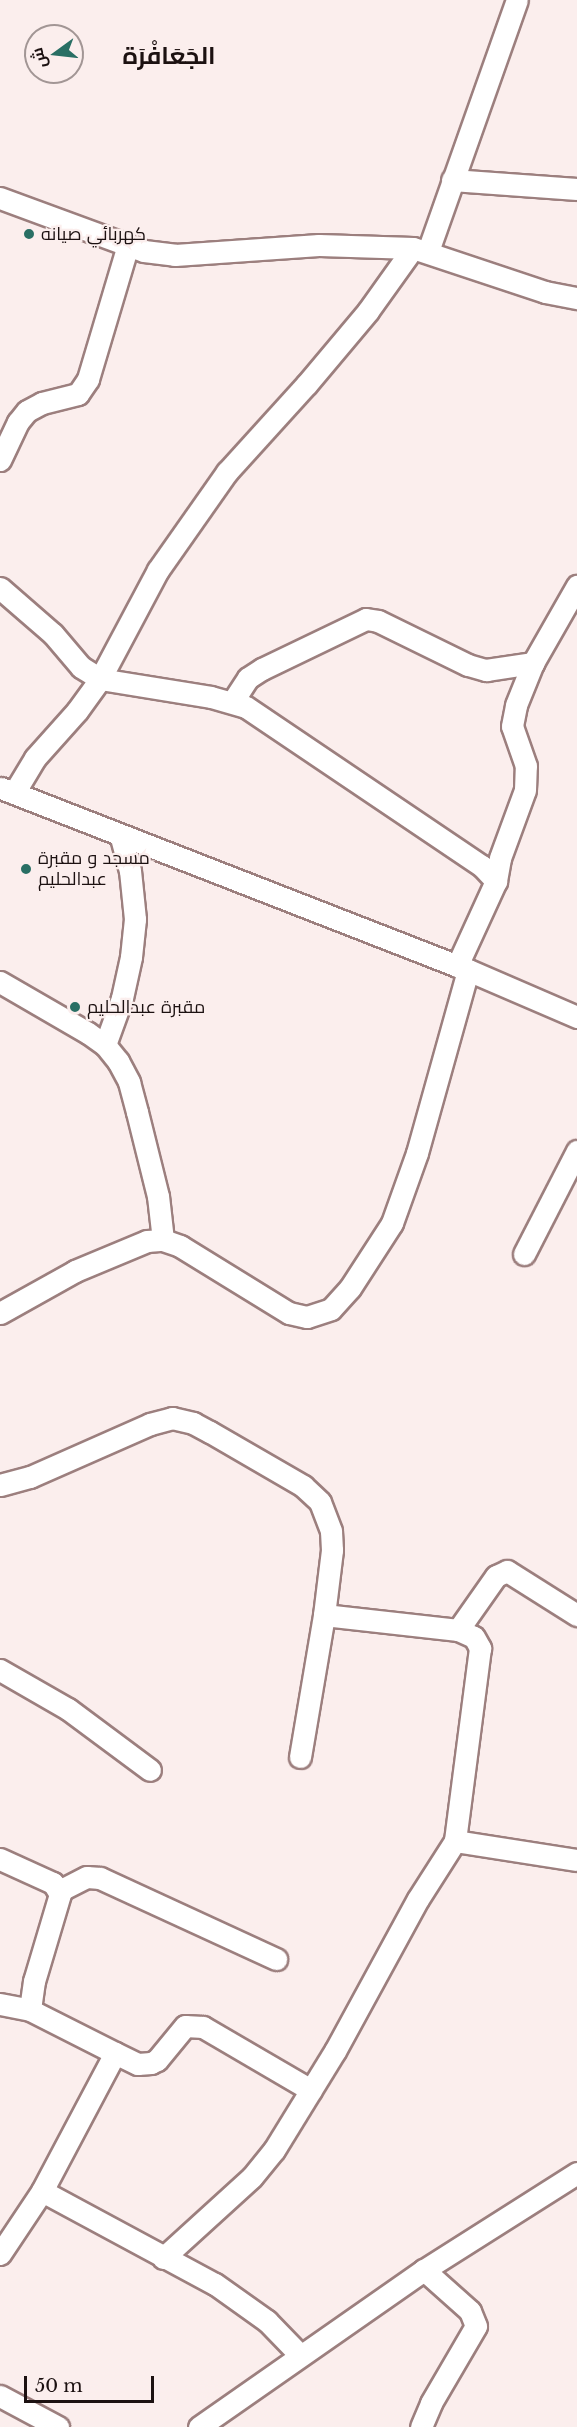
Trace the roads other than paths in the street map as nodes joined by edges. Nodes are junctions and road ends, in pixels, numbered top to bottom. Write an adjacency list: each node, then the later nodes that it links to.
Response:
1 (517, 0): 2 (street)
2 (452, 180): 3 (street); 6 (street)
3 (577, 189)
4 (0, 198): 5 (street)
5 (128, 245): 6 (street); 8 (street)
6 (420, 249): 7 (street); 12 (street)
7 (577, 298)
8 (0, 459)
9 (577, 586): 11 (street)
10 (0, 588): 12 (street)
11 (533, 663): 13 (street); 16 (street)
12 (100, 679): 13 (street); 14 (street)
13 (234, 701): 16 (street)
14 (7, 790): 15 (street)
15 (121, 837): 17 (street); 20 (street)
16 (496, 881): 17 (street)
17 (462, 968): 19 (street); 22 (street)
18 (0, 982): 20 (street)
19 (577, 1017)
20 (105, 1045): 22 (street)
21 (577, 1151): 23 (street)
22 (163, 1240): 24 (street)
23 (524, 1254)
24 (0, 1312)
25 (0, 1485): 26 (street)
26 (324, 1615): 28 (street); 30 (street)
27 (577, 1615): 28 (street)
28 (458, 1630): 32 (street)
29 (0, 1670): 31 (street)
30 (300, 1757)
31 (150, 1770)
32 (455, 1841): 34 (street); 40 (street)
33 (0, 1858): 35 (street)
34 (577, 1860)
35 (59, 1891): 36 (street); 38 (street)
36 (276, 1959)
37 (0, 2004): 38 (street)
38 (30, 2010): 39 (street)
39 (115, 2053): 40 (street); 42 (street)
40 (311, 2090): 44 (street)
41 (577, 2173): 45 (street)
42 (42, 2191): 43 (street); 44 (street)
43 (0, 2254)
44 (163, 2258): 46 (street)
45 (424, 2270): 46 (street); 50 (street)
46 (300, 2355): 49 (street)
47 (0, 2396): 48 (street)
48 (58, 2427)
49 (199, 2427)
50 (421, 2427)

